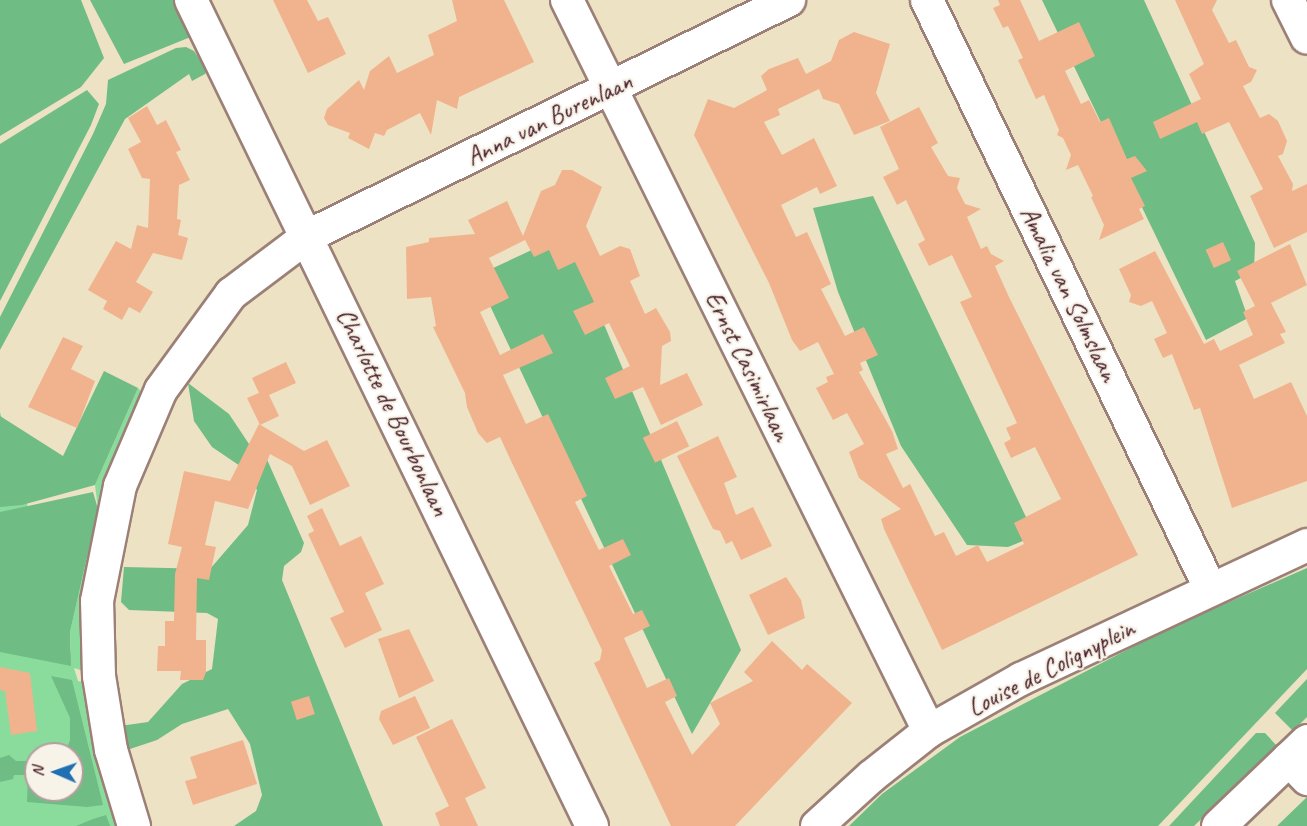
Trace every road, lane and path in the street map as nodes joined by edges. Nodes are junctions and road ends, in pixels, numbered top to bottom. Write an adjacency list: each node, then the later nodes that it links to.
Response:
1 (191, 0): 8 (street, Charlotte de Bourbonlaan)
2 (567, 0): 7 (street, Ernst Casimirlaan)
3 (789, 0): 7 (street, Anna van Burenlaan)
4 (927, 0): 10 (street, Amalia van Solmslaan)
5 (1288, 0): 6 (street)
6 (1307, 38)
7 (611, 89): 8 (street, Anna van Burenlaan); 11 (street, Ernst Casimirlaan)
8 (309, 236): 13 (street, Anna van Burenlaan); 14 (street, Charlotte de Bourbonlaan)
9 (1307, 545): 10 (street, Louise de Colignyplein)
10 (1210, 588): 11 (street, Louise de Colignyplein)
11 (929, 732): 15 (street, Louise de Colignyplein)
12 (1300, 760): 16 (main road)
13 (134, 826)
14 (592, 826)
15 (818, 826)
16 (1218, 826)

